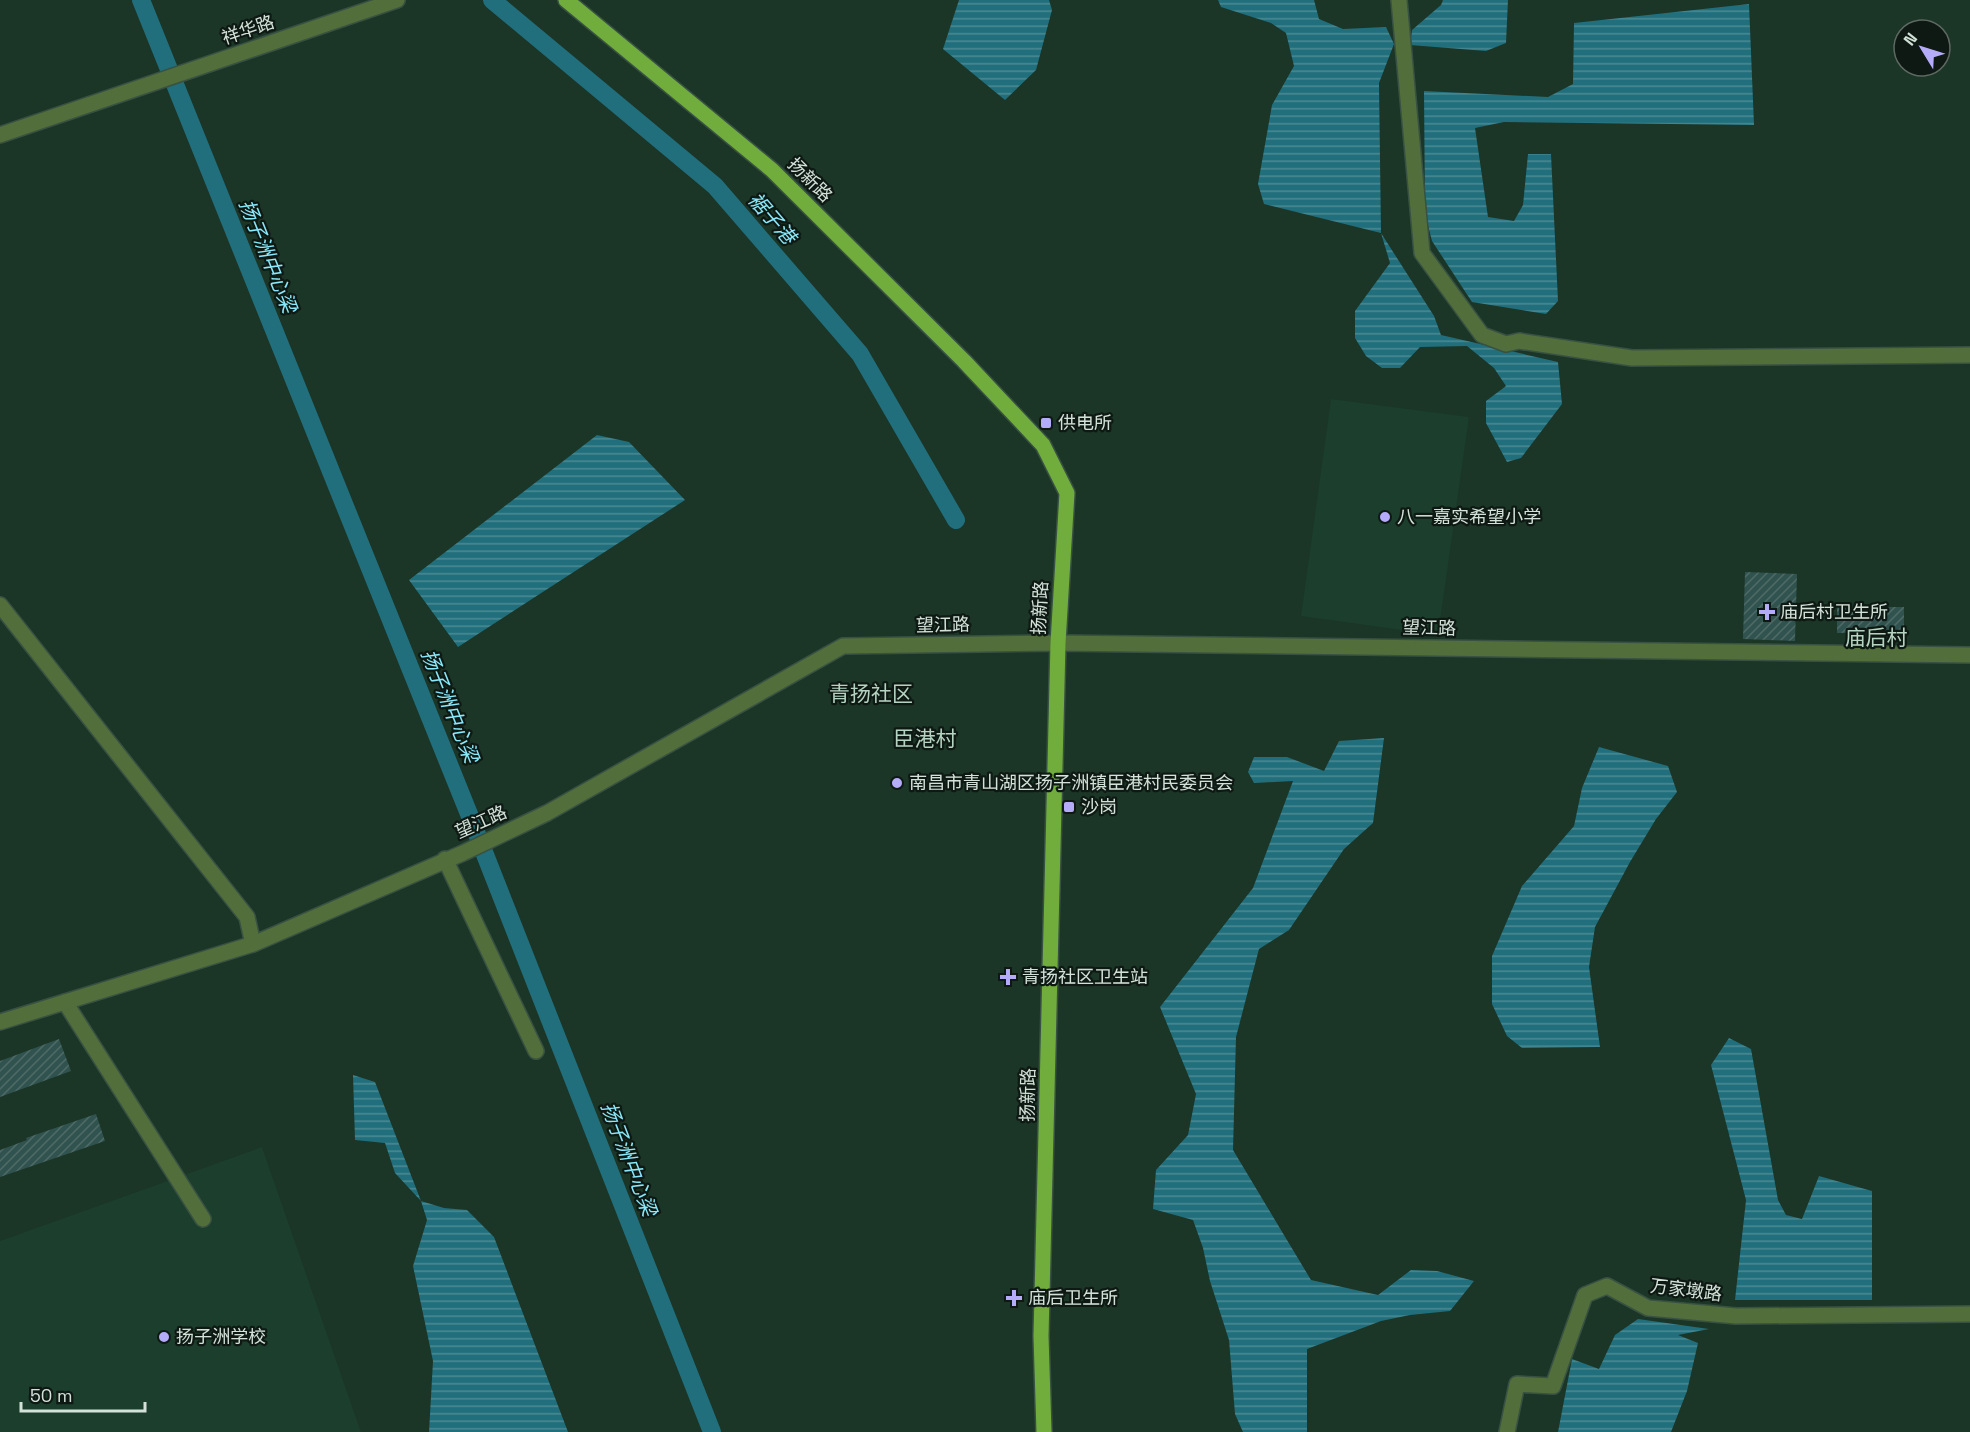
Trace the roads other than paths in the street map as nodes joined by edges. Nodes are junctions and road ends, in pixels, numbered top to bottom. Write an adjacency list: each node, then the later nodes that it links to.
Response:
1 (397, 0): 4 (street, 祥华路)
2 (566, 0): 7 (main road, 扬新路)
3 (1399, 0): 5 (street)
4 (0, 135)
5 (1970, 356)
6 (0, 605): 10 (street)
7 (1058, 643): 8 (street, 望江路); 9 (street, 望江路); 16 (main road, 扬新路)
8 (1970, 655)
9 (445, 859): 10 (street, 望江路); 13 (street)
10 (253, 944): 11 (street, 望江路)
11 (65, 1002): 12 (street, 望江路); 14 (street)
12 (0, 1022)
13 (536, 1051)
14 (203, 1219)
15 (1970, 1314): 17 (street, 万家墩路)
16 (1044, 1432)
17 (1507, 1432)

